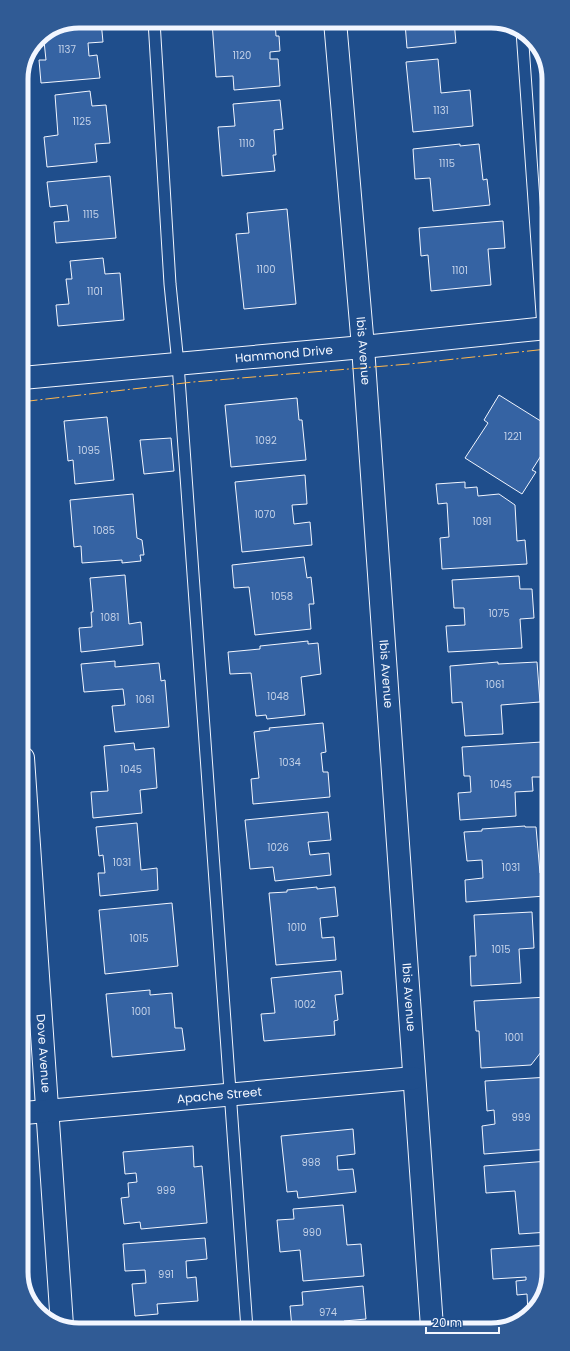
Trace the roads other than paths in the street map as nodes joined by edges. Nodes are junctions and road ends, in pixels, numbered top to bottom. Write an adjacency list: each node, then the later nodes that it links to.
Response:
1 (154, 28): 7 (lane)
2 (336, 28): 6 (street, Ibis Avenue)
3 (523, 40): 4 (lane)
4 (542, 289)
5 (542, 328): 6 (street, Hammond Drive)
6 (363, 347): 7 (street, Hammond Drive); 10 (street, Ibis Avenue)
7 (178, 364): 8 (street, Hammond Drive); 11 (lane)
8 (28, 377)
9 (28, 831): 12 (street, Dove Avenue)
10 (414, 1078): 11 (street, Apache Street); 16 (street, Ibis Avenue)
11 (231, 1094): 12 (street, Apache Street); 15 (lane)
12 (47, 1110): 13 (street, Apache Street); 14 (street, Dove Avenue)
13 (28, 1112)
14 (62, 1320)
15 (247, 1323)
16 (432, 1323)

